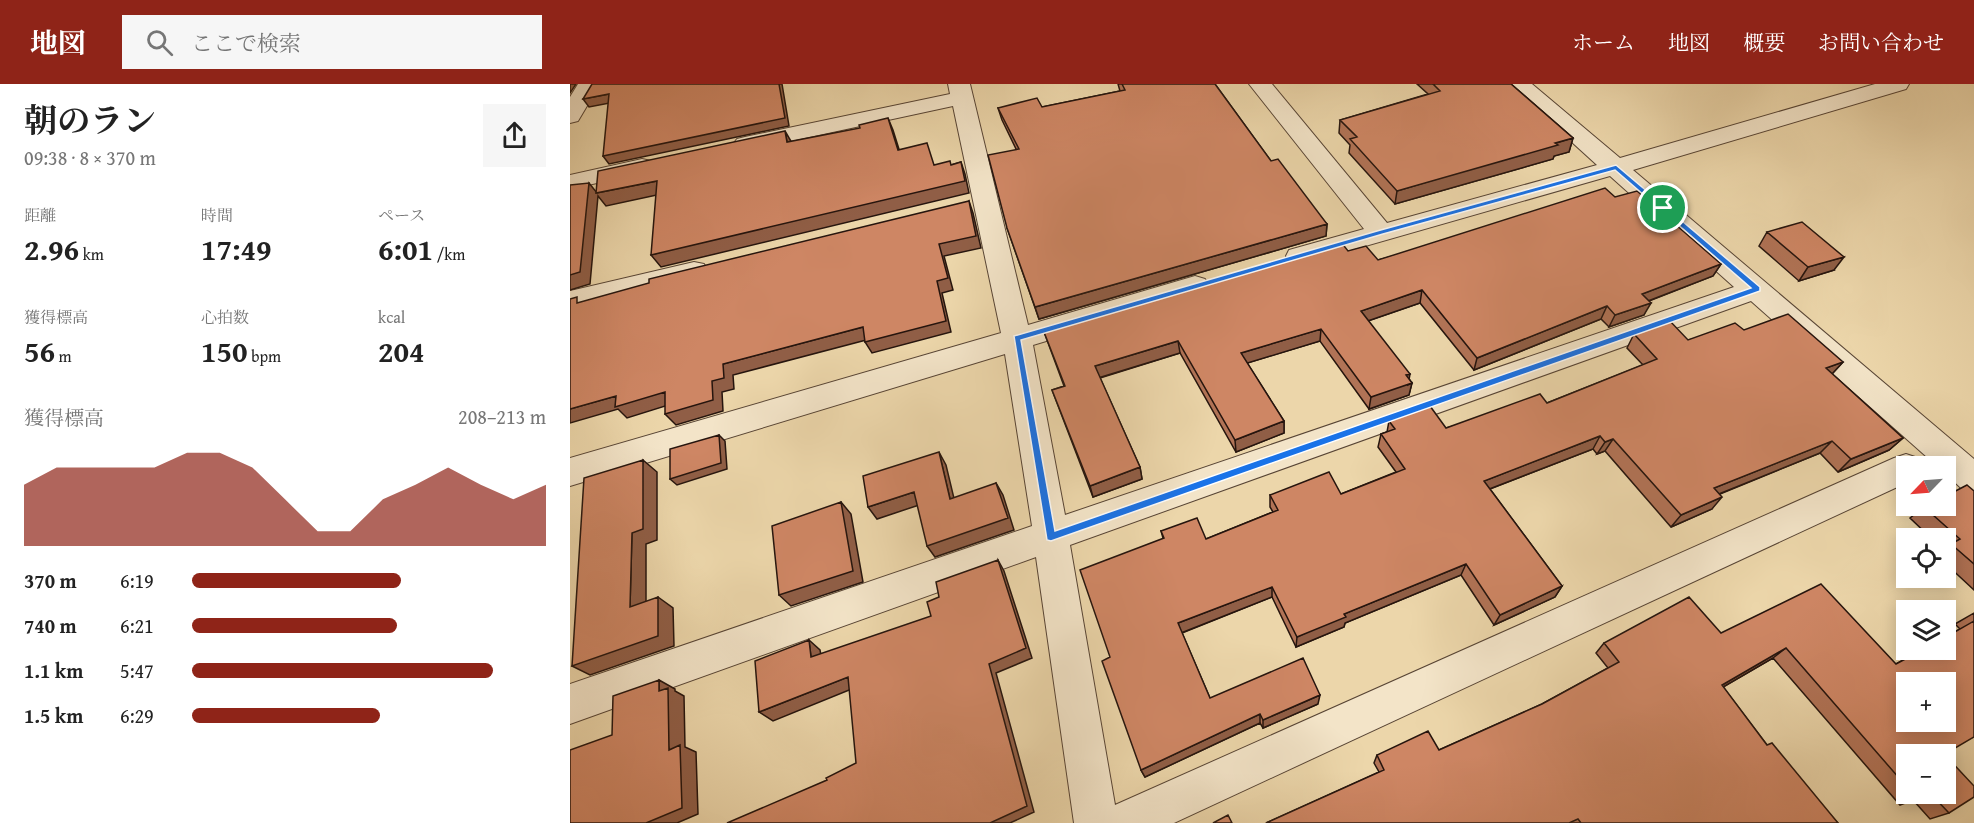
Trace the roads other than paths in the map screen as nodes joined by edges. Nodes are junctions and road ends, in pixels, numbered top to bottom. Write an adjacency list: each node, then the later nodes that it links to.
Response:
1 (589, 84): 6 (street)
2 (1260, 84): 11 (street)
3 (1519, 84): 9 (street)
4 (1898, 84): 9 (street)
5 (960, 91): 7 (street); 17 (street)
6 (570, 116)
7 (720, 150)
8 (662, 162): 10 (street)
9 (1616, 167): 11 (street); 15 (street)
10 (570, 182)
11 (1380, 232): 12 (street)
12 (1278, 262)
13 (720, 265): 16 (street)
14 (1221, 279): 17 (street)
15 (1757, 289): 18 (street); 23 (street)
16 (570, 302)
17 (1017, 339): 20 (street); 23 (street)
18 (1943, 451): 19 (street); 22 (street)
19 (1932, 456)
20 (570, 472)
21 (1896, 472): 26 (street)
22 (1974, 479)
23 (1051, 537): 24 (street); 25 (street)
24 (570, 704)
25 (1096, 823)
26 (1125, 823)

